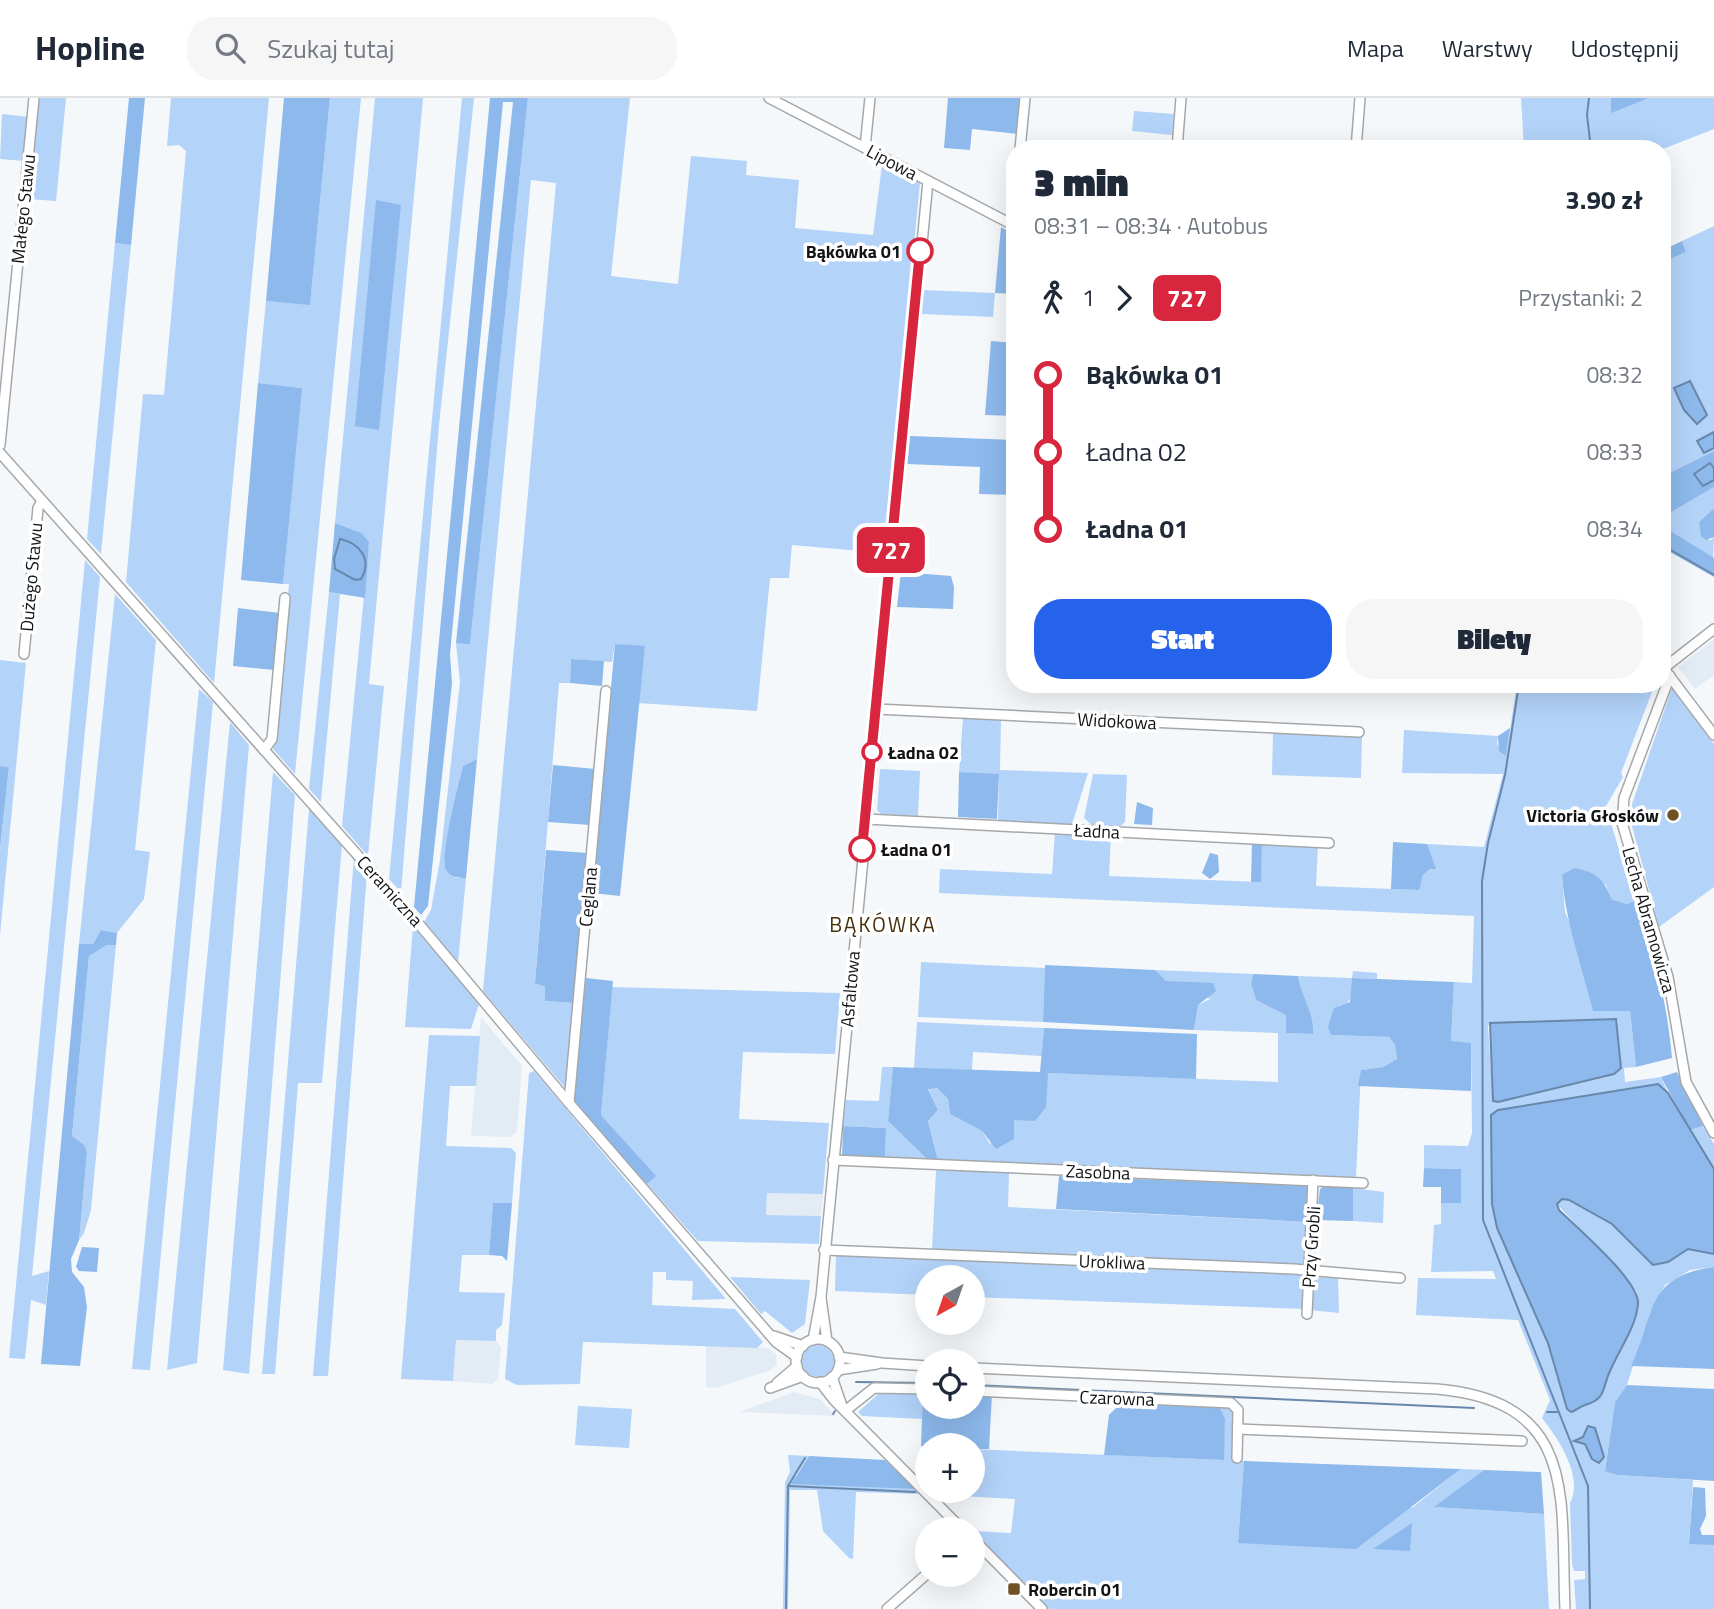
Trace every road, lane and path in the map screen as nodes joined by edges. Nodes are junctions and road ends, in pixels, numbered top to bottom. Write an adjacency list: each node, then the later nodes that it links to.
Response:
1 (34, 98): 13 (street, Małego Stawu)
2 (769, 98): 10 (street, Lipowa)
3 (870, 98): 10 (street)
4 (1025, 98): 7 (street)
5 (1181, 98): 8 (street)
6 (1360, 98): 9 (street)
7 (1021, 140)
8 (1178, 140)
9 (1357, 140)
10 (865, 148): 11 (street, Lipowa)
11 (928, 181): 12 (street, Lipowa); 23 (street, Asfaltowa)
12 (1006, 221)
13 (0, 444)
14 (0, 453): 15 (street, Ceramiczna)
15 (42, 501): 18 (street, Dużego Stawu); 26 (street, Ceramiczna)
16 (285, 598): 26 (street)
17 (1714, 629): 19 (street)
18 (24, 654)
19 (1671, 665)
20 (1671, 678): 25 (street)
21 (606, 691): 29 (street, Ceglana)
22 (1658, 693): 30 (street, Lecha Abramowicza)
23 (876, 709): 24 (street, Widokowa); 27 (street, Asfaltowa)
24 (1359, 732)
25 (1714, 734)
26 (264, 750): 29 (street, Ceramiczna)
27 (866, 819): 28 (street, Ładna); 31 (street, Asfaltowa)
28 (1329, 843)
29 (569, 1103): 39 (street, Ceramiczna)
30 (1714, 1133)
31 (833, 1160): 32 (street, Zasobna); 34 (street, Asfaltowa)
32 (1313, 1180): 33 (street, Zasobna); 35 (street, Przy Grobli)
33 (1363, 1183)
34 (824, 1250): 35 (street, Urokliwa); 37 (street, Asfaltowa)
35 (1308, 1272): 36 (street, Urokliwa); 38 (street, Przy Grobli)
36 (1400, 1278)
37 (821, 1297): 40 (street, Asfaltowa); 41 (street, Asfaltowa)
38 (1307, 1314)
39 (772, 1336): 42 (street); 44 (street, Ceramiczna)
40 (813, 1340): 41 (street); 42 (street)
41 (827, 1341): 43 (street)
42 (803, 1346): 44 (street)
43 (839, 1357): 45 (street); 48 (street)
44 (797, 1362): 49 (street); 49 (street)
45 (882, 1363): 46 (street); 48 (street)
46 (915, 1365)
47 (985, 1369): 62 (street)
48 (835, 1373): 50 (street); 53 (street)
49 (803, 1376): 50 (street)
50 (820, 1382): 53 (street)
51 (915, 1389): 53 (street)
52 (985, 1392): 54 (street, Czarowna)
53 (844, 1409): 57 (street)
54 (1239, 1429): 55 (street); 56 (street)
55 (1522, 1441)
56 (1237, 1458)
57 (950, 1517)
58 (985, 1551): 61 (street)
59 (915, 1584): 60 (street)
60 (887, 1609)
61 (1042, 1609)
62 (1565, 1609)

